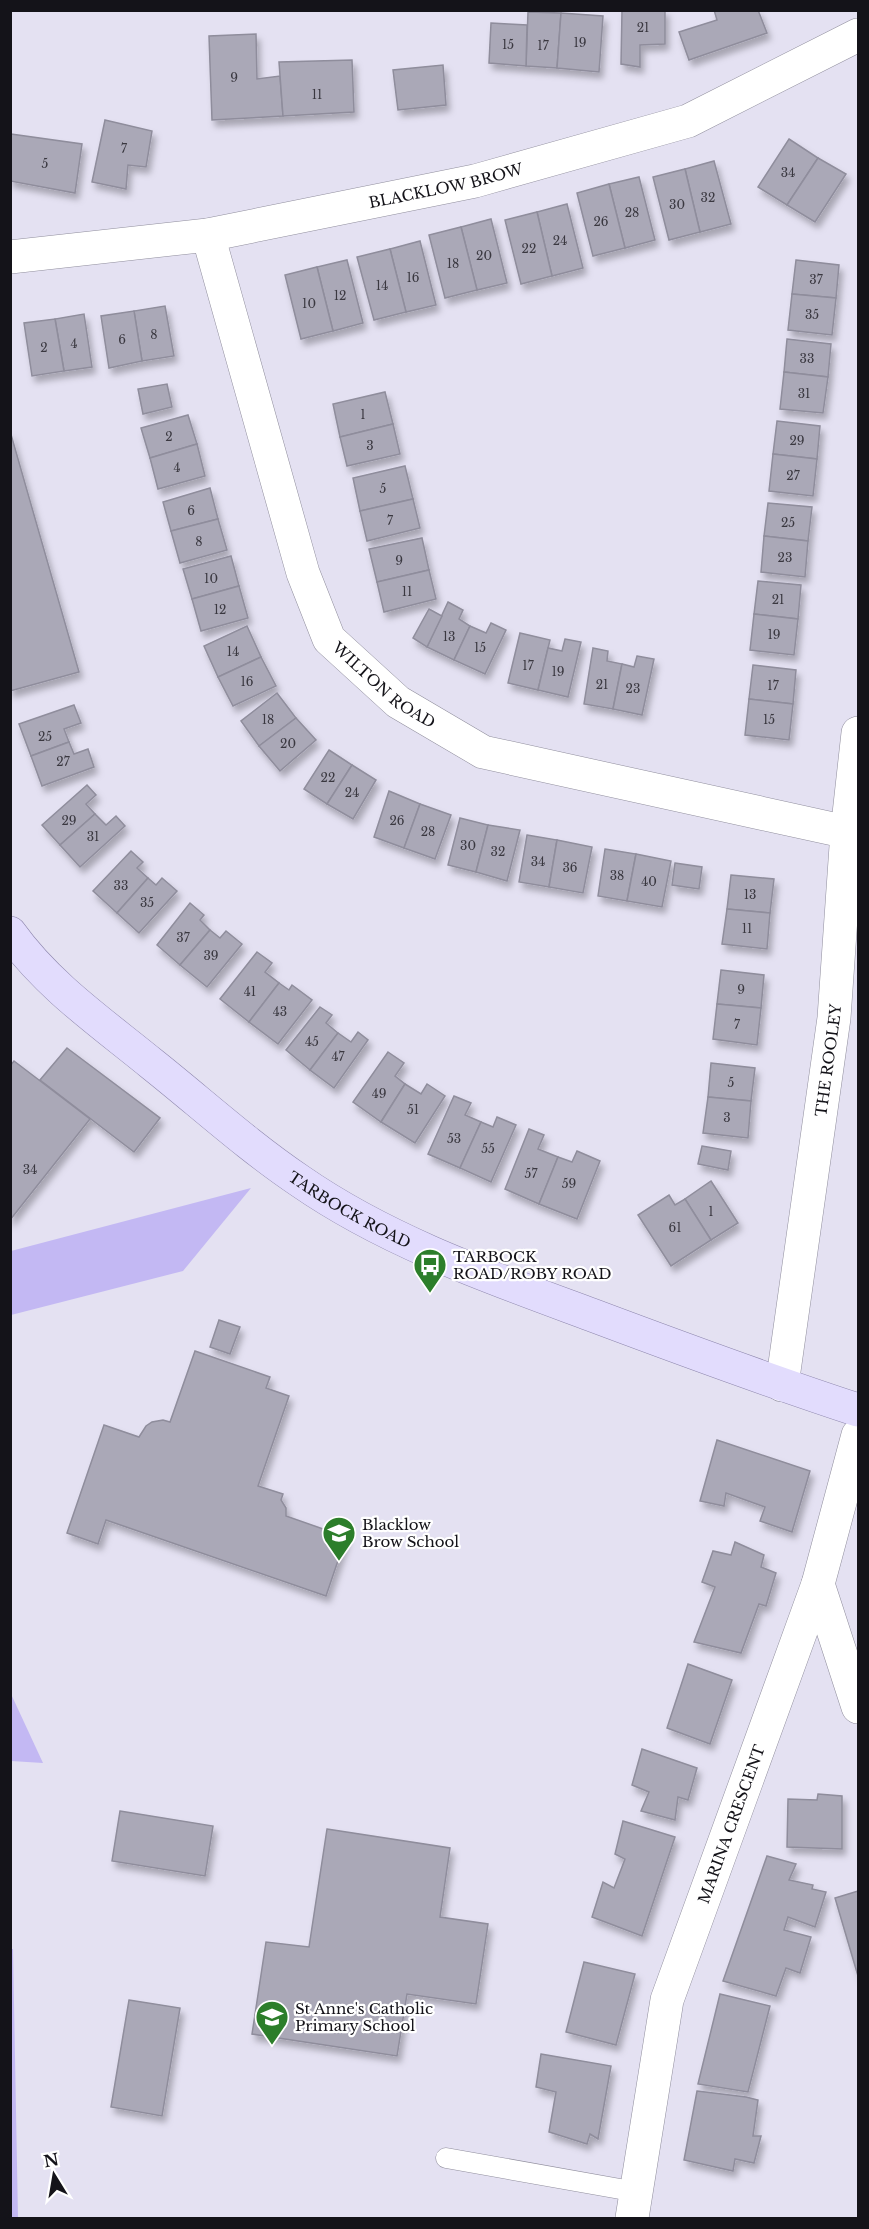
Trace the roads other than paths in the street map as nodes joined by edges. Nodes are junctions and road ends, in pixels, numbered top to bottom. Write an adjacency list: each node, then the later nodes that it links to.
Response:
1 (858, 35): 2 (street, BLACKLOW BROW)
2 (208, 235): 3 (street, BLACKLOW BROW); 5 (street, WILTON ROAD)
3 (10, 258)
4 (858, 733): 5 (street, THE ROOLEY)
5 (847, 832): 7 (street, THE ROOLEY)
6 (10, 933): 8 (main road, TARBOCK ROAD)
7 (846, 1019): 8 (street, THE ROOLEY)
8 (782, 1386): 9 (main road, TARBOCK ROAD)
9 (858, 1410)
10 (858, 1435): 11 (street, MARINA CRESCENT)
11 (818, 1584): 12 (street); 14 (street, MARINA CRESCENT)
12 (858, 1707)
13 (446, 2158): 14 (lane)
14 (634, 2205)

